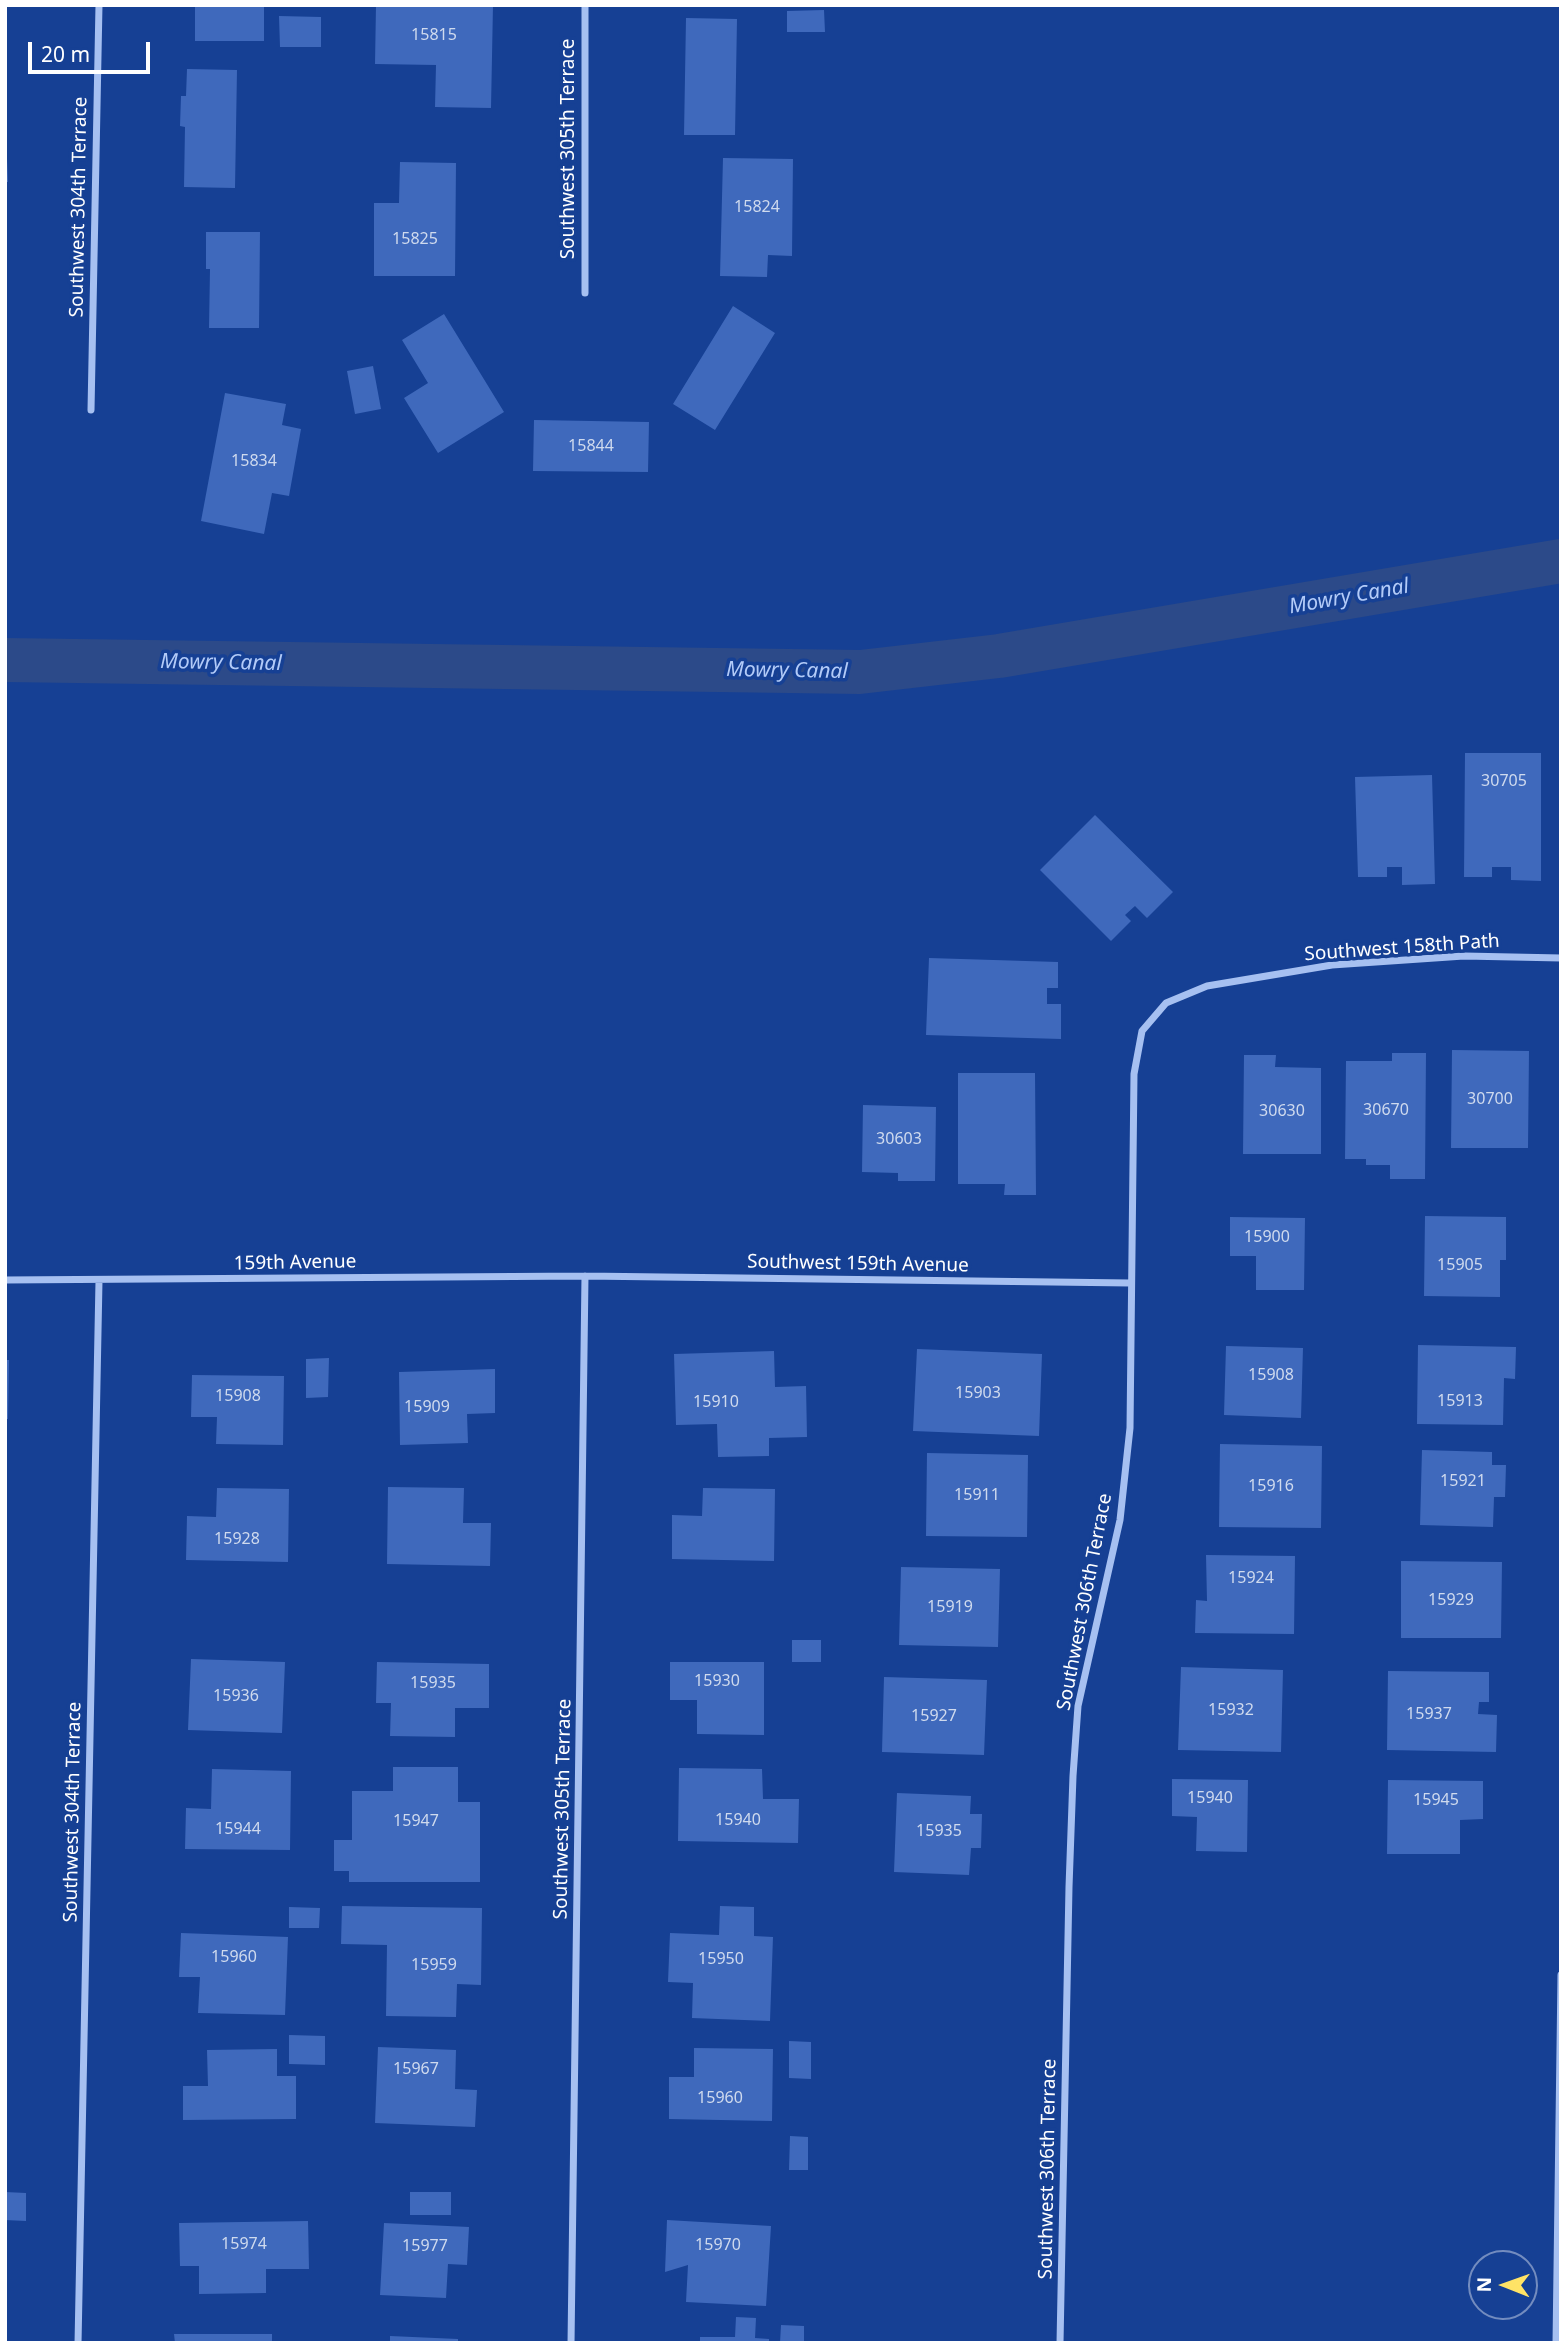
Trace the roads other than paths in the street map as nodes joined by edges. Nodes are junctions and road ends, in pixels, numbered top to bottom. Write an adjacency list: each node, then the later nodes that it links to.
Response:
1 (99, 5): 4 (street, Southwest 304th Terrace)
2 (585, 5): 3 (street, Southwest 305th Terrace)
3 (585, 293)
4 (91, 410)
5 (1561, 958): 6 (street, Southwest 158th Path)
6 (1166, 1003): 10 (street, Southwest 306th Terrace)
7 (585, 1276): 9 (street, 159th Avenue); 10 (street, Southwest 159th Avenue); 13 (street, Southwest 305th Terrace)
8 (5, 1280): 9 (street, 159th Avenue)
9 (99, 1281): 12 (street, Southwest 304th Terrace)
10 (1130, 1283): 14 (street, Southwest 306th Terrace)
11 (1561, 1975): 15 (street)
12 (78, 2343)
13 (571, 2343)
14 (1060, 2343)
15 (1556, 2343)

